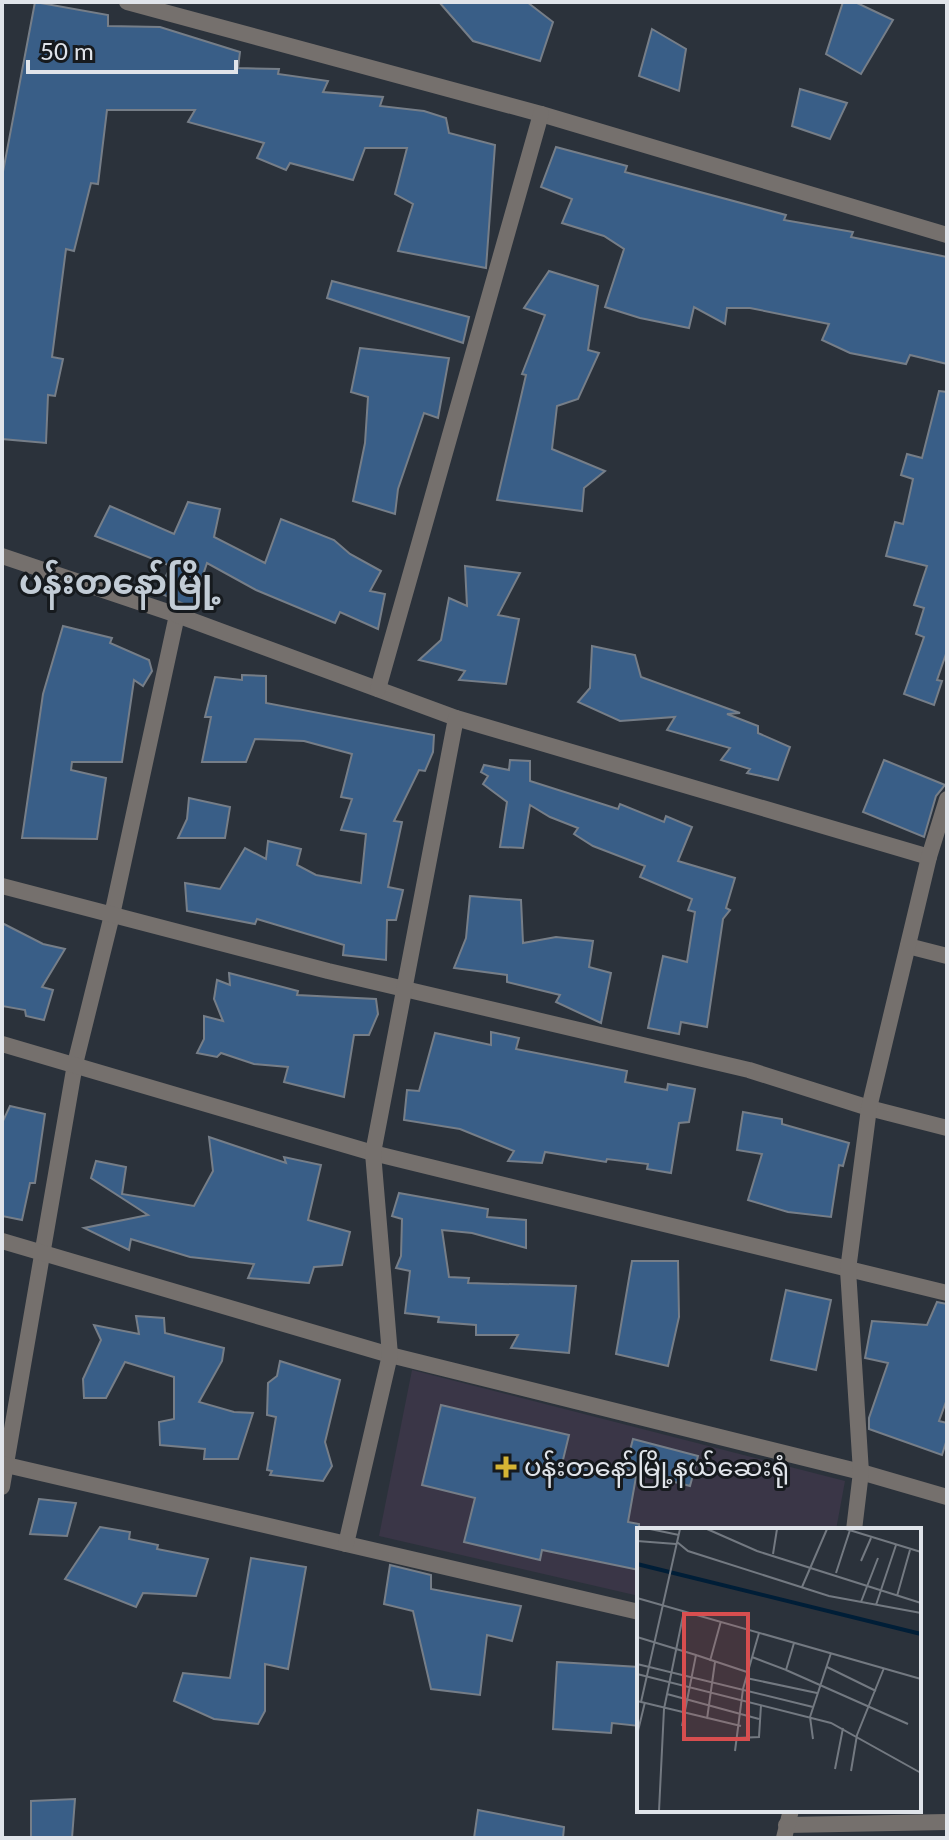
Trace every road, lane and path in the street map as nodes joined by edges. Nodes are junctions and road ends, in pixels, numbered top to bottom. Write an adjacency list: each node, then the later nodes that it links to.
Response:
1 (127, 2): 2 (street)
2 (541, 114): 3 (street); 6 (street)
3 (947, 235)
4 (2, 556): 5 (street)
5 (177, 615): 6 (street); 11 (street)
6 (378, 689): 7 (street)
7 (456, 718): 9 (street); 14 (street)
8 (947, 799): 9 (street)
9 (929, 857): 12 (street)
10 (2, 886): 11 (street)
11 (112, 915): 14 (street); 16 (street)
12 (908, 946): 13 (street); 17 (street)
13 (947, 956)
14 (404, 987): 17 (street); 19 (street)
15 (2, 1044): 16 (street)
16 (75, 1064): 19 (street); 21 (street)
17 (869, 1108): 18 (street); 22 (street)
18 (947, 1128)
19 (373, 1153): 22 (street); 24 (street)
20 (2, 1241): 21 (street)
21 (43, 1252): 24 (street); 25 (street)
22 (848, 1270): 23 (street); 26 (street)
23 (947, 1293)
24 (390, 1355): 26 (street); 30 (street)
25 (4, 1465): 27 (street); 30 (street)
26 (861, 1472): 28 (street); 29 (street)
27 (2, 1487)
28 (947, 1497)
29 (854, 1528)
30 (346, 1544): 31 (street)
31 (637, 1612)
32 (947, 1822): 33 (street)
33 (787, 1824)

